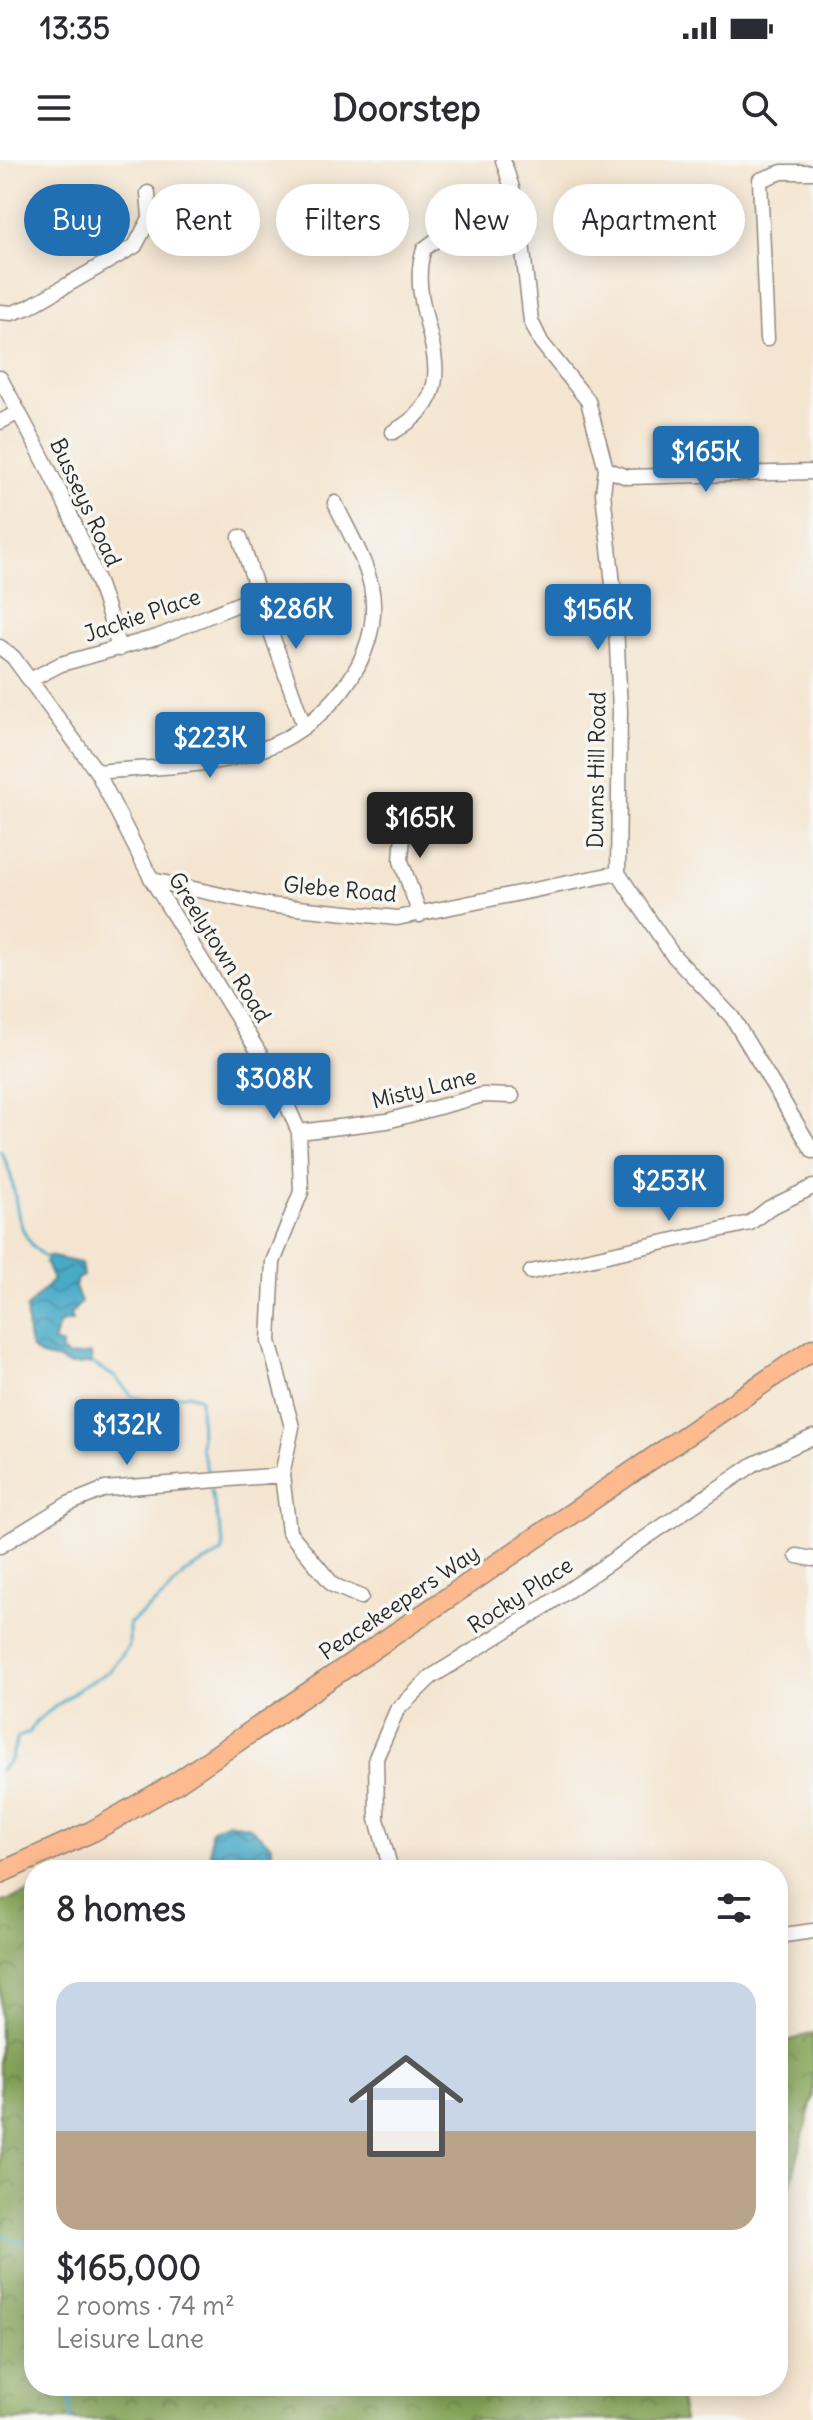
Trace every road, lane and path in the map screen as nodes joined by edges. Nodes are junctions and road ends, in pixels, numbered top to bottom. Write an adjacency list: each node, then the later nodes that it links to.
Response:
1 (503, 160): 3 (street, Dunns Hill Road)
2 (813, 172): 8 (street)
3 (510, 184)
4 (146, 225): 7 (street)
5 (425, 248): 12 (street)
6 (522, 256): 13 (street, Dunns Hill Road)
7 (0, 312)
8 (767, 339)
9 (0, 378): 10 (street, Busseys Road)
10 (19, 412): 11 (street); 19 (street, Busseys Road)
11 (0, 422)
12 (393, 432)
13 (606, 469): 14 (street); 24 (street, Dunns Hill Road)
14 (813, 472)
15 (335, 503): 21 (street)
16 (240, 537): 17 (street)
17 (255, 596): 19 (street, Jackie Place); 21 (street)
18 (0, 647): 20 (street, Greelytown Road)
19 (119, 649): 20 (street, Jackie Place)
20 (30, 680): 22 (street, Greelytown Road)
21 (304, 726): 22 (street)
22 (97, 772): 25 (street, Greelytown Road)
23 (405, 806): 26 (street)
24 (618, 873): 26 (street, Glebe Road); 29 (street, Dunns Hill Road)
25 (152, 880): 26 (street, Glebe Road); 28 (street, Greelytown Road)
26 (420, 915)
27 (512, 1096): 28 (street, Misty Lane)
28 (299, 1132): 34 (street, Greelytown Road)
29 (813, 1151)
30 (813, 1187): 31 (street)
31 (531, 1272)
32 (813, 1349): 39 (highway, Peacekeepers Way)
33 (813, 1437): 40 (street, Rocky Place)
34 (282, 1475): 35 (street); 38 (street, Greelytown Road)
35 (0, 1546)
36 (797, 1556): 37 (street)
37 (813, 1559)
38 (361, 1597)
39 (29, 1860)
40 (388, 1860)
41 (24, 1862): 42 (highway, Peacekeepers Way)
42 (0, 1873)
43 (813, 1931): 44 (street)
44 (788, 1935)

